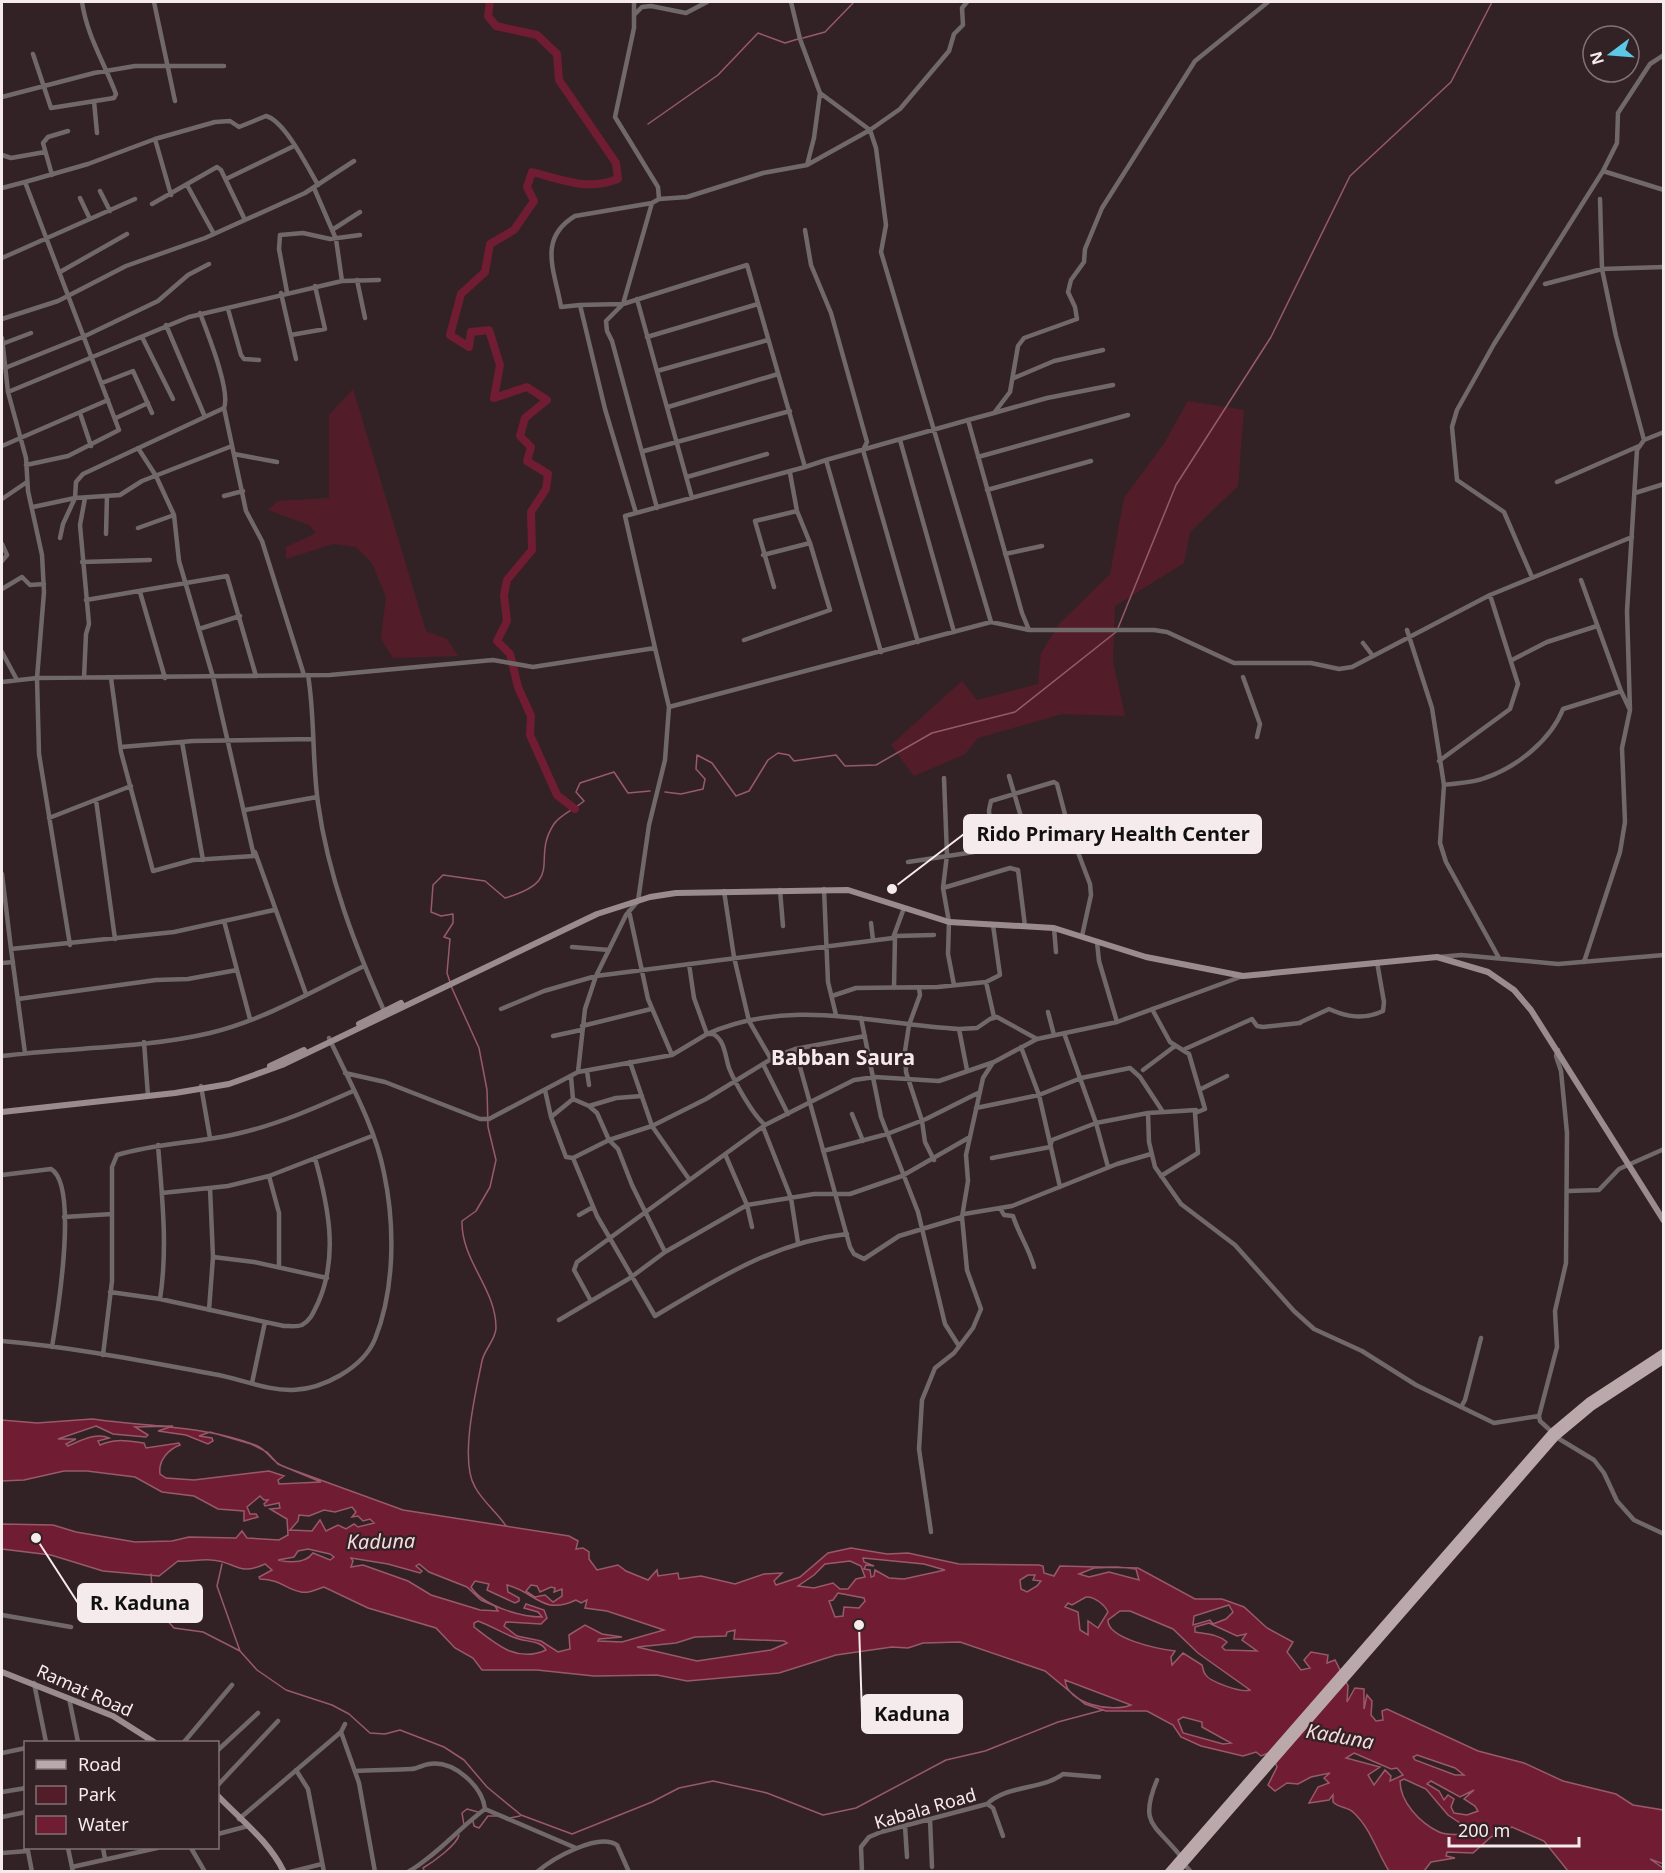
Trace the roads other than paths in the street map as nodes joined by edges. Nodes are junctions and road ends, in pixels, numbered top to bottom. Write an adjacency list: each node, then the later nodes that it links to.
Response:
1 (82, 2): 13 (street)
2 (154, 2): 11 (street)
3 (634, 2): 8 (street)
4 (706, 2): 8 (street)
5 (791, 2): 15 (street)
6 (967, 2): 19 (street)
7 (1268, 2): 91 (street)
8 (634, 15): 40 (street)
9 (33, 54): 14 (street)
10 (1664, 55): 28 (street)
11 (166, 66): 12 (street); 13 (street); 18 (street)
12 (224, 66)
13 (107, 70): 14 (street); 17 (street)
14 (45, 86): 16 (street); 17 (street)
15 (820, 93): 19 (street); 27 (street)
16 (2, 97)
17 (94, 101): 21 (street)
18 (175, 101)
19 (870, 130): 27 (street); 109 (street)
20 (68, 131): 24 (street)
21 (97, 133)
22 (156, 139): 23 (street); 29 (street); 37 (street)
23 (294, 146): 30 (street); 33 (street)
24 (45, 152): 25 (street); 29 (street)
25 (2, 155)
26 (354, 161): 33 (street)
27 (807, 165): 40 (street)
28 (1603, 171): 35 (street); 162 (street)
29 (52, 175): 31 (street)
30 (226, 179): 32 (street); 47 (street)
31 (25, 182): 34 (street); 53 (street)
32 (187, 186): 37 (street); 51 (street)
33 (316, 187): 47 (street); 48 (street)
34 (2, 188)
35 (1664, 190)
36 (100, 191): 44 (street)
37 (171, 195): 43 (street)
38 (80, 198): 46 (street)
39 (135, 199): 44 (street)
40 (659, 199): 42 (street)
41 (1600, 199): 58 (street)
42 (652, 203): 68 (street); 70 (street)
43 (152, 204)
44 (110, 211): 46 (street)
45 (360, 212): 48 (street)
46 (90, 219): 53 (street)
47 (245, 220): 51 (street)
48 (332, 230): 54 (street)
49 (805, 230): 120 (street)
50 (127, 234): 59 (street)
51 (214, 234): 66 (street)
52 (360, 235): 54 (street)
53 (46, 238): 55 (street); 59 (street)
54 (336, 238): 60 (street); 65 (street)
55 (2, 258)
56 (209, 264): 78 (street)
57 (1664, 267): 58 (street)
58 (1602, 269): 63 (street); 113 (street)
59 (60, 272): 66 (street)
60 (342, 280): 61 (street); 64 (street)
61 (357, 280): 62 (street); 73 (street)
62 (379, 280)
63 (1545, 284)
64 (315, 286): 65 (street); 77 (street)
65 (284, 292): 71 (street); 77 (street)
66 (69, 296): 74 (street); 78 (street)
67 (637, 298): 68 (street); 69 (street); 80 (street)
68 (623, 304): 70 (street); 121 (street)
69 (758, 304): 80 (street); 82 (street)
70 (580, 305): 148 (street)
71 (228, 309): 72 (street); 87 (street)
72 (200, 313): 75 (street); 100 (street)
73 (365, 318)
74 (2, 319)
75 (166, 325): 79 (street); 106 (street)
76 (31, 333): 83 (street)
77 (291, 335): 86 (street)
78 (85, 336): 85 (street); 88 (street)
79 (142, 337): 85 (street); 96 (street)
80 (647, 337): 89 (street)
81 (2, 338): 83 (street)
82 (768, 340): 89 (street); 90 (street)
83 (2, 344): 88 (street)
84 (1103, 350): 91 (street)
85 (92, 358): 92 (street); 95 (street)
86 (296, 359)
87 (259, 360)
88 (5, 368): 95 (street)
89 (657, 372): 99 (street)
90 (778, 375): 99 (street); 101 (street)
91 (1014, 378): 104 (street)
92 (102, 383): 97 (street); 98 (street)
93 (1113, 386): 104 (street)
94 (2, 390): 95 (street)
95 (8, 390): 111 (street)
96 (173, 399)
97 (108, 400): 102 (street); 107 (street)
98 (148, 403): 103 (street); 107 (street)
99 (668, 407): 114 (street)
100 (224, 408): 106 (street); 117 (street)
101 (790, 411): 114 (street); 129 (street)
102 (80, 413): 111 (street); 116 (street)
103 (152, 413)
104 (994, 413): 108 (street)
105 (1128, 415): 124 (street)
106 (205, 417): 119 (street)
107 (116, 418): 116 (street)
108 (968, 420): 109 (street); 124 (street)
109 (934, 429): 112 (street); 172 (street)
110 (1664, 432): 113 (street)
111 (21, 438): 115 (street); 128 (street)
112 (900, 440): 120 (street); 177 (street)
113 (1644, 440): 118 (street)
114 (676, 442): 121 (street); 132 (street)
115 (2, 446)
116 (91, 446): 128 (street)
117 (232, 446): 122 (street); 131 (street)
118 (1639, 446): 134 (street); 138 (street)
119 (138, 448): 131 (street); 141 (street)
120 (863, 450): 125 (street); 180 (street)
121 (644, 451): 146 (street)
122 (234, 454): 127 (street); 137 (street)
123 (767, 454): 132 (street)
124 (978, 457): 136 (street)
125 (826, 460): 129 (street); 184 (street)
126 (1091, 461): 136 (street)
127 (277, 462)
128 (26, 465): 133 (street)
129 (805, 466): 130 (street)
130 (790, 472): 143 (street); 147 (street)
131 (156, 476): 139 (street); 149 (street)
132 (687, 477): 143 (street)
133 (27, 482): 144 (street); 145 (street)
134 (1557, 482)
135 (1664, 484): 138 (street)
136 (987, 490): 157 (street)
137 (243, 491): 140 (street); 187 (street)
138 (1635, 493): 152 (street)
139 (107, 496): 142 (street); 151 (street)
140 (224, 496)
141 (75, 498): 142 (street); 145 (street); 153 (street)
142 (86, 498): 161 (street)
143 (692, 498): 146 (street)
144 (2, 499)
145 (33, 507): 164 (street)
146 (657, 508): 148 (street)
147 (797, 511): 155 (street); 158 (street)
148 (636, 513): 182 (street)
149 (174, 515): 150 (street); 165 (street)
150 (138, 528)
151 (106, 534)
152 (1632, 537): 162 (street); 199 (street)
153 (60, 538)
154 (2, 543): 160 (street)
155 (810, 543): 158 (street); 179 (street)
156 (1042, 546): 157 (street)
157 (1005, 554): 175 (street)
158 (763, 555): 166 (street)
159 (150, 560): 161 (street)
160 (2, 561)
161 (82, 562): 170 (street)
162 (1532, 577): 169 (street)
163 (1581, 580): 173 (street)
164 (44, 584): 167 (street); 191 (street)
165 (185, 584): 168 (street); 171 (street); 174 (street)
166 (774, 587)
167 (2, 589)
168 (141, 592): 170 (street); 194 (street)
169 (1490, 595): 178 (street); 186 (street)
170 (86, 600): 192 (street)
171 (240, 616): 174 (street); 188 (street)
172 (991, 622): 175 (street); 177 (street)
173 (1597, 626): 186 (street); 197 (street)
174 (199, 629): 189 (street)
175 (1029, 630): 185 (street)
176 (1407, 630): 178 (street)
177 (954, 632): 180 (street)
178 (1409, 637): 185 (street); 205 (street)
179 (744, 640)
180 (918, 642): 184 (street)
181 (1363, 643): 185 (street)
182 (655, 648): 187 (street); 198 (street)
183 (2, 652): 195 (street)
184 (881, 652): 198 (street)
185 (1373, 656)
186 (1512, 660): 205 (street)
187 (306, 675): 188 (street); 201 (street)
188 (256, 676): 189 (street)
189 (213, 677): 194 (street); 202 (street)
190 (1243, 677): 200 (street)
191 (37, 678): 192 (street); 195 (street); 214 (street)
192 (84, 678): 193 (street)
193 (111, 678): 194 (street); 204 (street)
194 (165, 678)
195 (17, 680): 196 (street)
196 (2, 682)
197 (1621, 691): 199 (street); 209 (street)
198 (669, 707): 228 (street)
199 (1629, 710): 257 (street)
200 (1257, 737)
201 (312, 739): 202 (street); 211 (street)
202 (226, 741): 203 (street); 213 (street)
203 (182, 742): 204 (street); 220 (street)
204 (121, 747): 208 (street)
205 (1439, 761): 209 (street)
206 (1009, 776): 210 (street)
207 (944, 778): 219 (street)
208 (131, 786): 212 (street); 220 (street)
209 (1444, 786): 254 (street)
210 (1014, 793): 215 (street); 216 (street); 217 (street)
211 (317, 797): 213 (street); 260 (street)
212 (96, 800): 214 (street); 242 (street)
213 (245, 810): 218 (street)
214 (49, 818): 245 (street)
215 (1068, 826): 216 (street); 241 (street)
216 (1028, 837): 217 (street)
217 (990, 847): 219 (street)
218 (255, 852): 220 (street); 230 (street)
219 (947, 855): 221 (street); 224 (street)
220 (203, 860)
221 (908, 862)
222 (2, 874): 223 (street)
223 (2, 883): 248 (street)
224 (943, 888): 233 (street); 237 (street)
225 (824, 889): 226 (main road); 229 (main road); 246 (street)
226 (780, 890): 227 (main road); 236 (street)
227 (724, 891): 228 (main road); 252 (street)
228 (638, 901): 231 (street); 276 (main road)
229 (904, 908): 233 (main road); 240 (street)
230 (274, 910): 232 (street); 269 (street)
231 (629, 910): 249 (street); 262 (street)
232 (224, 921): 242 (street); 261 (street)
233 (949, 922): 235 (main road); 266 (street)
234 (871, 923): 243 (street)
235 (993, 925): 237 (main road); 265 (street)
236 (783, 926)
237 (1025, 926): 238 (main road)
238 (1054, 928): 241 (main road); 250 (street)
239 (934, 935): 240 (street)
240 (895, 936): 243 (street); 267 (street)
241 (1083, 936): 244 (main road)
242 (115, 939): 245 (street)
243 (873, 940): 246 (street)
244 (1097, 942): 264 (main road); 282 (street)
245 (70, 945): 248 (street)
246 (825, 946): 252 (street); 270 (street)
247 (572, 947): 249 (street)
248 (11, 949): 255 (street)
249 (609, 950): 263 (street)
250 (1056, 952)
251 (1664, 955): 257 (street)
252 (734, 957): 259 (street); 281 (street)
253 (1437, 957): 254 (street); 256 (main road); 298 (main road)
254 (1499, 958): 257 (street)
255 (13, 962): 258 (street); 271 (street)
256 (1377, 962): 264 (main road); 297 (street)
257 (1584, 962)
258 (2, 963)
259 (689, 964): 262 (street); 287 (street)
260 (364, 966): 269 (street); 276 (street)
261 (237, 970): 271 (street); 280 (street)
262 (641, 972): 263 (street); 272 (street)
263 (596, 976): 273 (street); 284 (street)
264 (1243, 976): 274 (street)
265 (986, 982): 266 (street); 278 (street)
266 (954, 985): 268 (street)
267 (894, 987): 268 (street); 270 (street)
268 (918, 987): 283 (street)
269 (306, 994): 280 (street)
270 (832, 996): 277 (street)
271 (18, 999): 299 (street)
272 (651, 1008): 284 (street); 300 (street)
273 (501, 1009)
274 (1152, 1009): 282 (street); 294 (street)
275 (1048, 1012): 288 (street)
276 (385, 1013): 292 (main road)
277 (836, 1015): 279 (street); 281 (street)
278 (994, 1017): 285 (street); 291 (street)
279 (861, 1018): 283 (street); 290 (street)
280 (250, 1019): 293 (street)
281 (749, 1022): 287 (street); 302 (street)
282 (1117, 1022): 286 (street)
283 (909, 1025): 285 (street); 316 (street)
284 (581, 1028): 289 (street); 309 (street)
285 (959, 1029): 306 (street)
286 (1064, 1033): 288 (street); 314 (street)
287 (707, 1034): 300 (street); 315 (street)
288 (1054, 1035): 291 (street)
289 (553, 1036)
290 (865, 1036): 296 (street); 313 (street)
291 (1037, 1039): 295 (street)
292 (330, 1040): 310 (street); 318 (main road)
293 (144, 1042): 299 (street); 323 (street)
294 (1175, 1046): 297 (street); 307 (street)
295 (1021, 1047): 305 (street); 324 (street)
296 (795, 1049): 302 (street); 327 (street)
297 (1185, 1049): 319 (street)
298 (1558, 1050): 357 (main road); 366 (street)
299 (25, 1053): 301 (street)
300 (672, 1055): 303 (street)
301 (2, 1056)
302 (771, 1059): 304 (street)
303 (630, 1062): 308 (street); 325 (street)
304 (764, 1064): 315 (street); 335 (street)
305 (986, 1067): 306 (street); 322 (street)
306 (967, 1070): 316 (street)
307 (1143, 1070)
308 (587, 1071): 309 (street); 317 (street)
309 (578, 1072): 312 (street)
310 (345, 1073): 320 (street); 321 (street)
311 (1227, 1076): 319 (street)
312 (571, 1077): 320 (street); 326 (street)
313 (875, 1077): 316 (street); 327 (street); 341 (street)
314 (1081, 1078): 324 (street); 332 (street); 338 (street)
315 (736, 1080): 339 (street); 340 (street)
316 (910, 1081): 337 (street)
317 (589, 1085)
318 (201, 1087): 323 (main road); 344 (street)
319 (1201, 1089): 330 (street)
320 (545, 1090): 336 (street)
321 (353, 1091): 342 (street); 344 (street)
322 (980, 1092): 329 (street); 337 (street)
323 (148, 1094): 331 (main road)
324 (1039, 1095): 329 (street); 348 (street)
325 (642, 1096): 328 (street); 339 (street)
326 (573, 1099): 328 (street); 336 (street)
327 (810, 1101): 335 (street); 350 (street)
328 (590, 1106): 345 (street)
329 (976, 1108): 343 (street)
330 (1205, 1109): 332 (street); 362 (street)
331 (2, 1110)
332 (1163, 1112): 334 (street)
333 (852, 1113): 346 (street)
334 (1148, 1113): 338 (street); 352 (street)
335 (788, 1114): 340 (street)
336 (551, 1117): 354 (street)
337 (922, 1121): 341 (street); 356 (street)
338 (1096, 1123): 348 (street); 358 (street)
339 (652, 1126): 345 (street); 363 (street)
340 (764, 1126): 351 (street); 369 (street)
341 (887, 1134): 346 (street); 361 (street)
342 (372, 1136): 353 (street); 403 (street)
343 (970, 1137): 356 (street); 376 (street)
344 (210, 1138): 347 (street)
345 (609, 1140): 354 (street); 373 (street)
346 (863, 1140): 350 (street)
347 (158, 1144): 367 (street); 374 (street)
348 (1050, 1147): 355 (street); 364 (street)
349 (1664, 1149): 357 (street)
350 (823, 1151): 368 (street)
351 (725, 1154): 363 (street); 370 (street)
352 (1151, 1154): 358 (street); 362 (street)
353 (315, 1158): 360 (street); 388 (street)
354 (573, 1158): 371 (street)
355 (992, 1158)
356 (934, 1160): 361 (street)
357 (1629, 1164): 366 (street); 378 (main road)
358 (1108, 1167): 364 (street)
359 (2, 1175): 377 (street)
360 (269, 1176): 365 (street); 386 (street)
361 (902, 1176): 368 (street); 380 (street)
362 (1161, 1176): 404 (street)
363 (689, 1179): 373 (street)
364 (1060, 1187): 372 (street)
365 (210, 1188): 367 (street); 385 (street)
366 (1568, 1191): 405 (street)
367 (162, 1193): 391 (street)
368 (837, 1195): 369 (street); 381 (street)
369 (791, 1197): 370 (street); 383 (street)
370 (747, 1205): 379 (street); 384 (street)
371 (593, 1207): 375 (street); 382 (street)
372 (1000, 1208): 376 (street); 387 (street)
373 (645, 1212): 382 (street); 384 (street)
374 (112, 1214): 377 (street); 390 (street)
375 (579, 1215)
376 (963, 1215): 380 (street); 398 (street)
377 (64, 1217): 399 (street)
378 (1664, 1221)
379 (752, 1227)
380 (921, 1228): 381 (street); 398 (street)
381 (847, 1234): 383 (street)
382 (609, 1238): 389 (street); 392 (street)
383 (798, 1243): 389 (street)
384 (665, 1252): 389 (street)
385 (213, 1257): 386 (street); 393 (street)
386 (279, 1267): 388 (street)
387 (1034, 1267)
388 (327, 1278): 395 (street)
389 (630, 1278): 392 (street)
390 (110, 1292): 391 (street); 401 (street)
391 (160, 1299): 393 (street)
392 (591, 1301): 394 (street)
393 (209, 1310): 395 (street)
394 (559, 1320)
395 (265, 1322): 403 (street)
396 (1482, 1338): 404 (street)
397 (2, 1341): 399 (street)
398 (959, 1346): 407 (street)
399 (52, 1347): 401 (street)
400 (1664, 1352): 406 (main road)
401 (103, 1355): 403 (street)
402 (1664, 1360): 406 (main road)
403 (252, 1383)
404 (1461, 1407): 405 (street)
405 (1539, 1416): 406 (street)
406 (1554, 1434): 408 (street); 454 (main road)
407 (931, 1532)
408 (1664, 1534)
409 (2, 1615): 410 (street)
410 (70, 1627)
411 (2, 1672): 412 (main road, Ramat Road)
412 (10, 1674): 413 (street); 414 (main road, Ramat Road)
413 (2, 1676)
414 (34, 1683): 416 (main road, Ramat Road); 421 (street)
415 (232, 1685): 424 (street)
416 (69, 1698): 422 (street); 423 (main road, Ramat Road)
417 (258, 1713): 426 (street)
418 (278, 1721): 432 (street)
419 (345, 1724): 420 (street)
420 (341, 1732): 428 (street); 429 (street)
421 (46, 1741)
422 (78, 1741)
423 (151, 1741)
424 (186, 1741)
425 (24, 1748): 427 (street)
426 (219, 1749)
427 (2, 1753)
428 (296, 1770): 440 (street); 455 (street)
429 (355, 1771): 437 (street); 463 (street)
430 (1099, 1777): 436 (street)
431 (1157, 1780): 454 (street)
432 (219, 1784)
433 (24, 1788): 434 (street)
434 (2, 1792)
435 (219, 1797): 440 (main road)
436 (987, 1804): 441 (street, Kabala Road); 445 (street, Kabala Road)
437 (485, 1809): 446 (street); 464 (street)
438 (24, 1812): 439 (street)
439 (2, 1817)
440 (239, 1819): 442 (main road)
441 (930, 1819): 443 (street, Kabala Road); 456 (street)
442 (248, 1826): 444 (street); 460 (main road)
443 (905, 1826): 452 (street); 467 (street, Kabala Road)
444 (219, 1834)
445 (1003, 1836)
446 (576, 1848): 465 (street); 466 (street)
447 (68, 1849): 457 (street)
448 (103, 1849): 453 (street)
449 (152, 1849): 453 (street)
450 (192, 1849): 459 (street)
451 (2, 1853): 458 (street)
452 (907, 1857)
453 (105, 1859): 457 (street)
454 (1183, 1861): 468 (main road); 469 (main road); 470 (street)
455 (322, 1864): 461 (street); 462 (street)
456 (932, 1867)
457 (73, 1869)
458 (32, 1872)
459 (205, 1872)
460 (284, 1872)
461 (290, 1872)
462 (324, 1872)
463 (375, 1872)
464 (408, 1872)
465 (537, 1872)
466 (629, 1872)
467 (862, 1872)
468 (1168, 1872)
469 (1177, 1872)
470 (1191, 1872)

